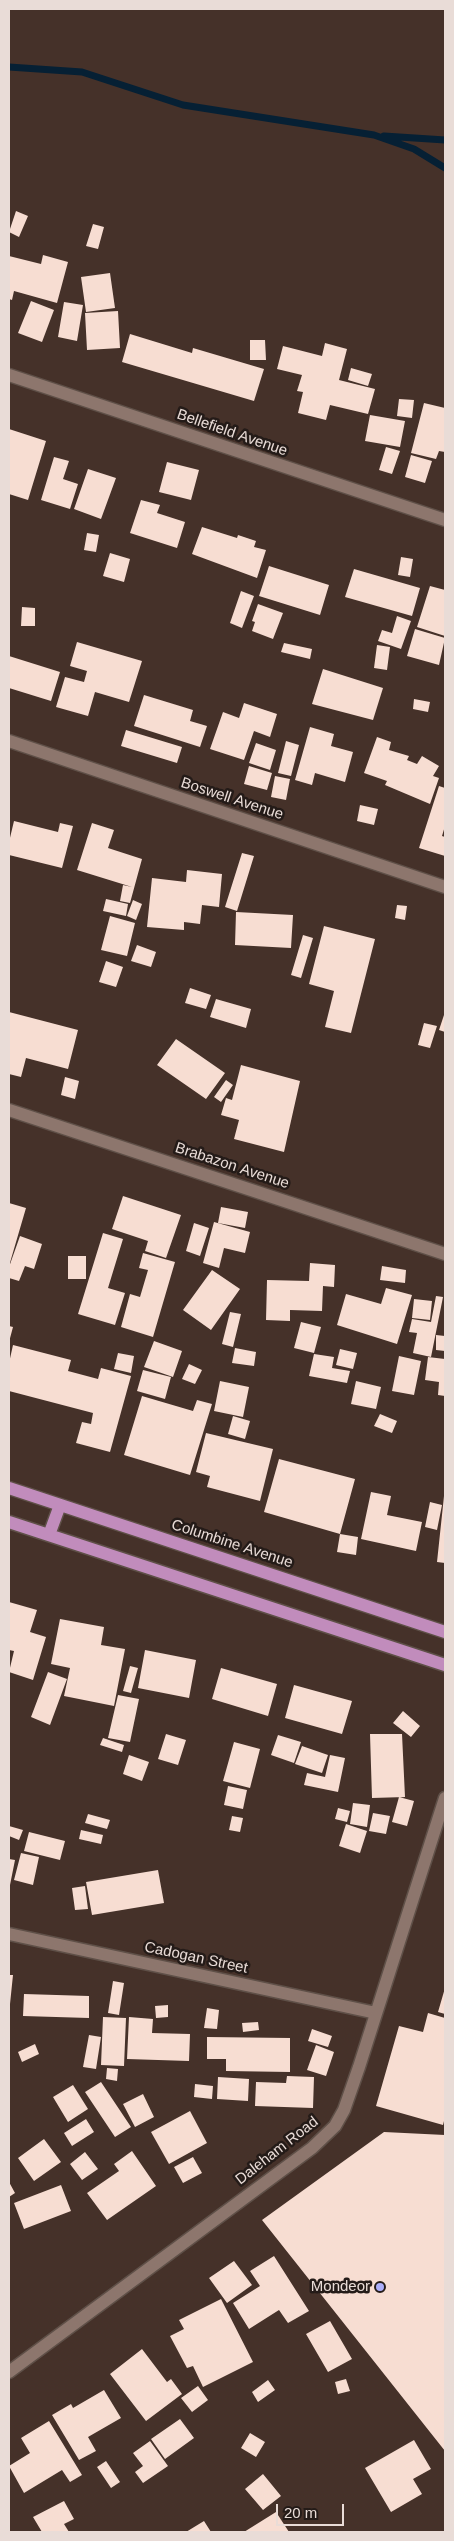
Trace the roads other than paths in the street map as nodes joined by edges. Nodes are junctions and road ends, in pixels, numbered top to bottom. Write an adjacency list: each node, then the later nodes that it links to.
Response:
1 (9, 375): 2 (street, Bellefield Avenue)
2 (445, 520)
3 (9, 741): 4 (street, Boswell Avenue)
4 (445, 887)
5 (9, 1110): 6 (street, Brabazon Avenue)
6 (445, 1254)
7 (9, 1488): 8 (main road, Columbine Avenue)
8 (60, 1505): 10 (main road); 11 (main road, Columbine Avenue)
9 (9, 1522): 10 (main road)
10 (49, 1535): 12 (main road)
11 (445, 1632)
12 (445, 1665)
13 (445, 1798): 15 (street, Daleham Road)
14 (9, 1934): 15 (street, Cadogan Street)
15 (376, 2013): 16 (street, Daleham Road)
16 (9, 2372)

